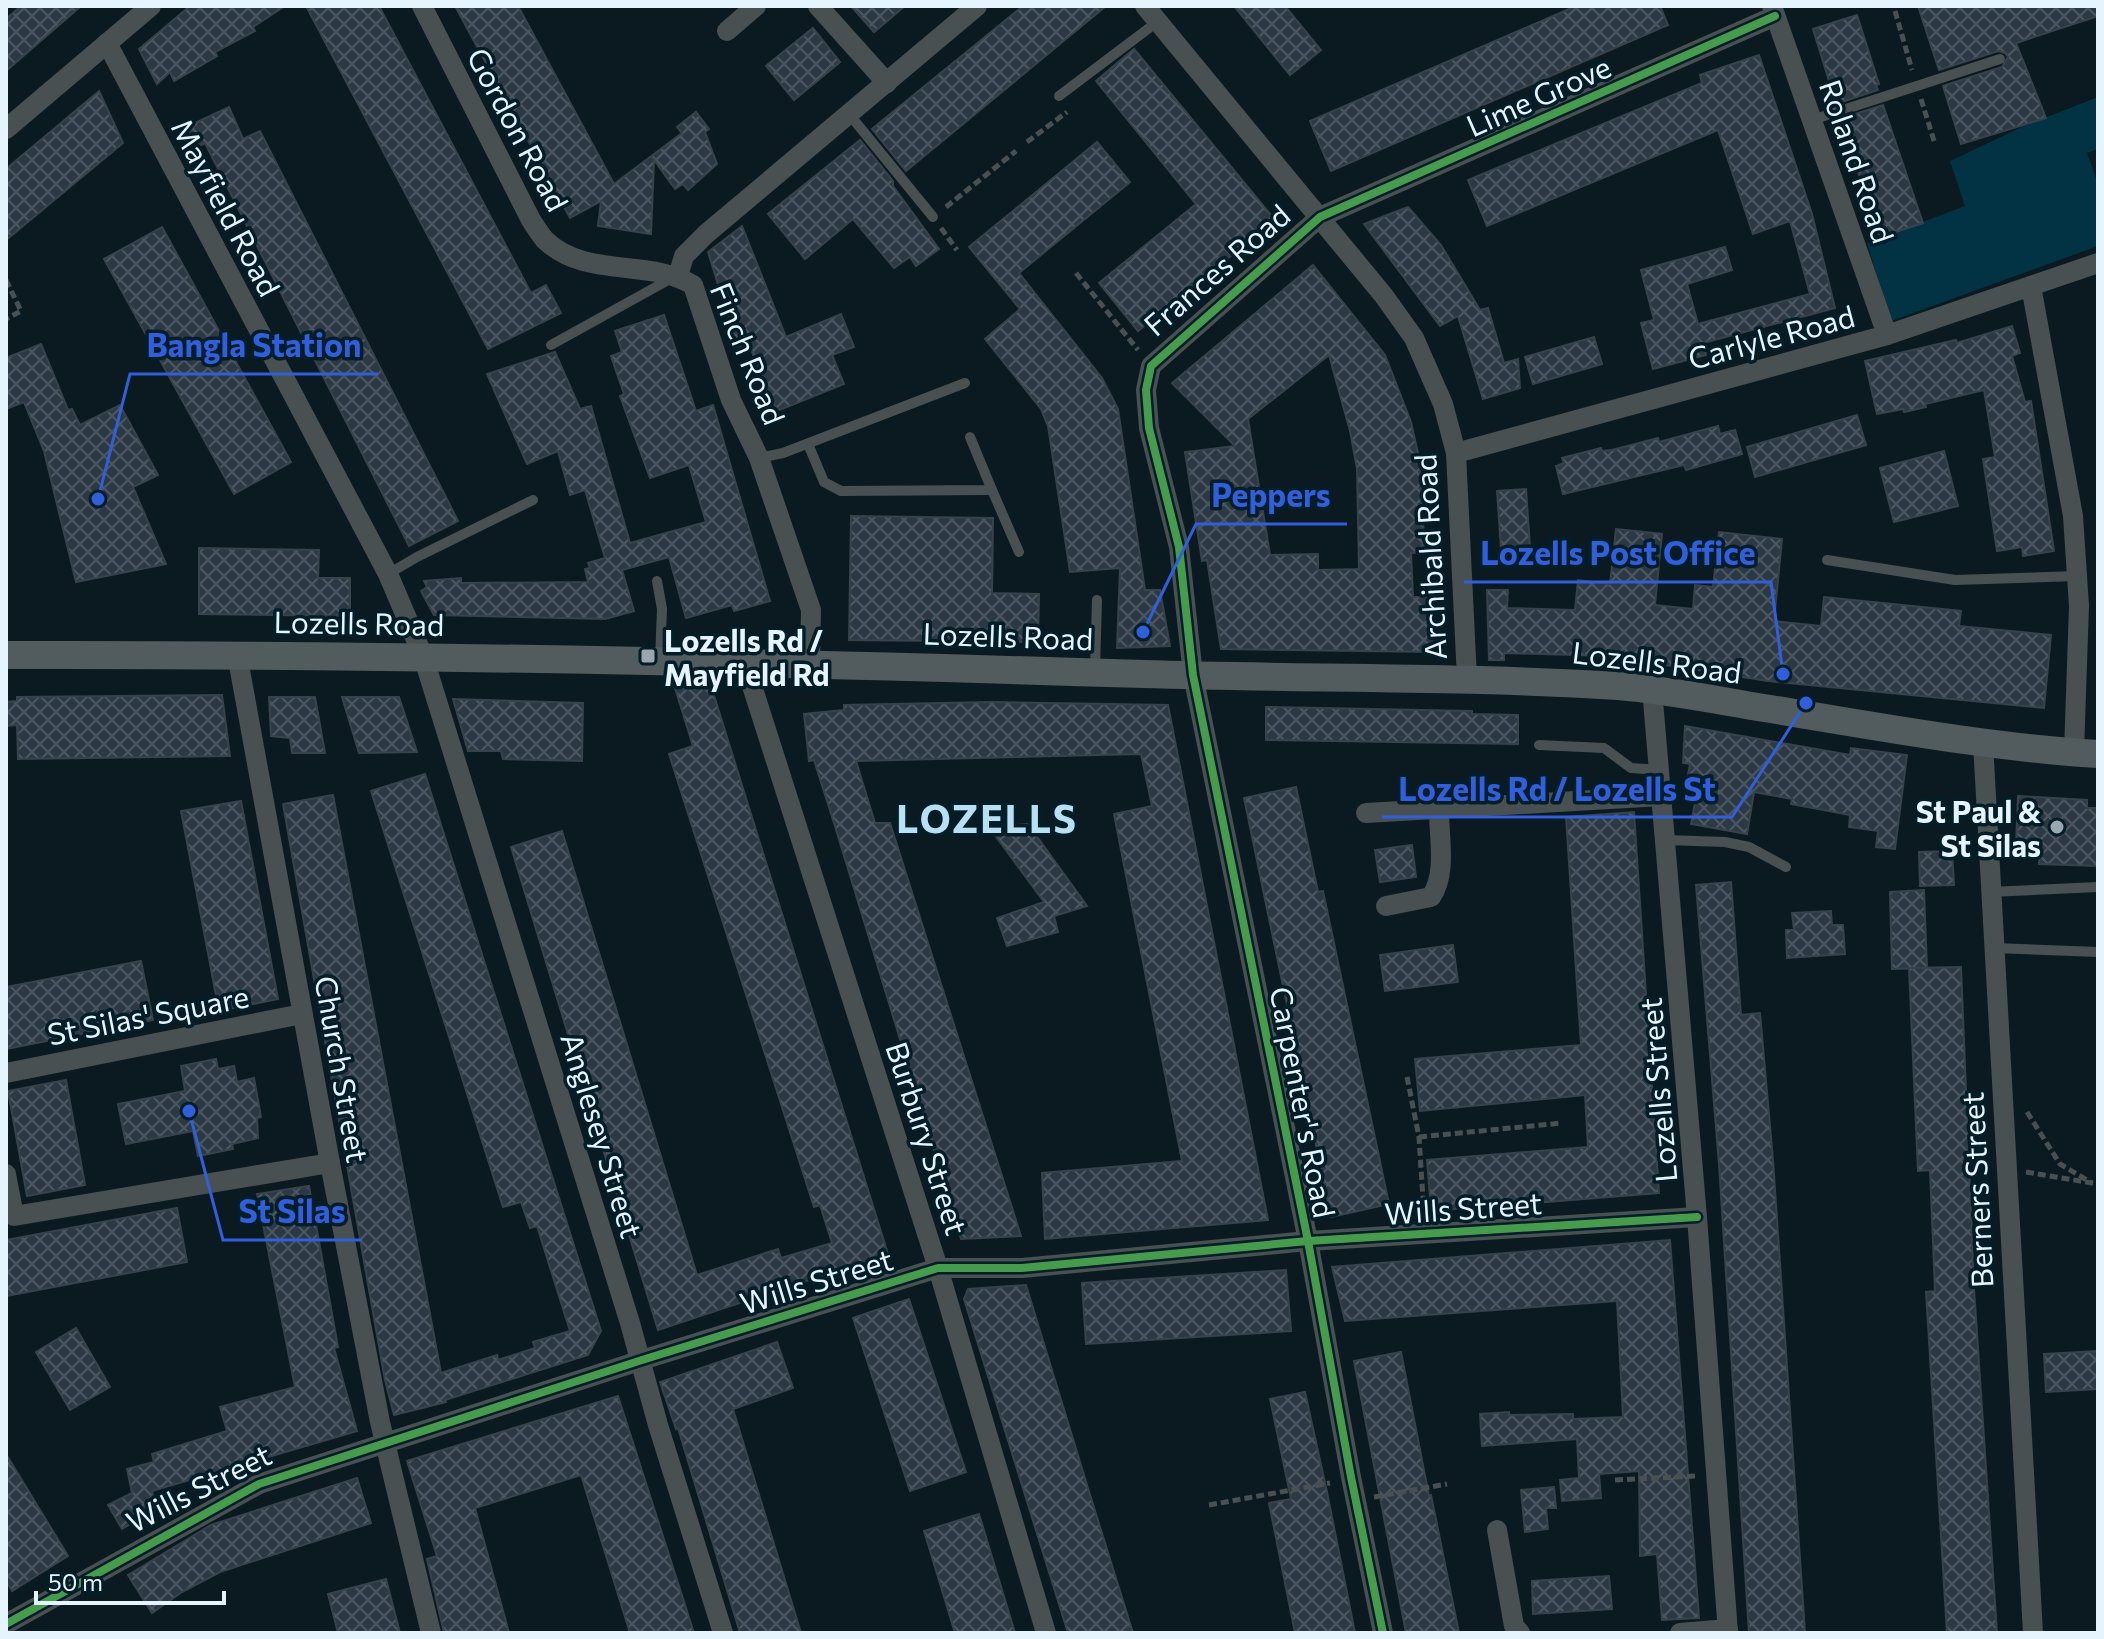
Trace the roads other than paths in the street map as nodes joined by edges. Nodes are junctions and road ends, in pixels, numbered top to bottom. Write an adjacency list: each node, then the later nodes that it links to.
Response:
1 (151, 6): 9 (street)
2 (422, 6): 19 (street, Gordon Road)
3 (756, 6): 8 (street)
4 (818, 6): 11 (street)
5 (977, 6): 11 (street, Finch Road)
6 (1773, 11): 14 (street, Roland Road); 17 (street, Lime Grove)
7 (1151, 14): 12 (lane); 17 (street, Archibald Road)
8 (727, 31)
9 (107, 43): 15 (street); 32 (street, Mayfield Road)
10 (2000, 59): 14 (lane)
11 (887, 83): 13 (street, Finch Road)
12 (1059, 96)
13 (849, 114): 16 (lane); 19 (street, Finch Road)
14 (1812, 120): 21 (street, Roland Road)
15 (6, 129)
16 (933, 217)
17 (1320, 217): 26 (street, Archibald Road); 43 (street, Frances Road)
18 (2098, 263): 20 (street, Carlyle Road)
19 (678, 276): 22 (lane); 27 (street, Finch Road)
20 (2031, 286): 21 (street, Carlyle Road); 33 (street)
21 (1887, 335): 26 (street, Carlyle Road)
22 (551, 345)
23 (965, 383): 25 (lane)
24 (970, 437): 28 (lane)
25 (808, 444): 27 (lane); 28 (lane)
26 (1456, 453): 44 (street, Archibald Road)
27 (759, 458): 40 (street, Finch Road)
28 (992, 490): 30 (lane)
29 (533, 500): 32 (lane)
30 (1019, 552)
31 (1827, 560): 33 (lane)
32 (388, 574): 38 (street, Mayfield Road)
33 (2076, 576): 48 (street)
34 (657, 581): 39 (lane)
35 (1097, 600): 42 (lane)
36 (237, 654): 37 (main road, Lozells Road); 38 (main road, Lozells Road); 60 (street, Church Street)
37 (6, 655)
38 (423, 656): 39 (main road, Lozells Road); 67 (street, Anglesey Street)
39 (660, 662): 41 (main road, Lozells Road)
40 (810, 663): 41 (main road, Lozells Road); 42 (main road, Lozells Road)
41 (745, 664): 66 (street, Burbury Street)
42 (1095, 672): 43 (main road, Lozells Road)
43 (1193, 675): 44 (main road, Lozells Road); 65 (street, Carpenter's Road)
44 (1467, 679): 45 (main road, Lozells Road)
45 (1652, 689): 46 (main road, Lozells Road); 49 (street, Lozells Street)
46 (1983, 743): 48 (main road, Lozells Road); 56 (street, Berners Street)
47 (1539, 745): 49 (lane)
48 (2086, 753)
49 (1660, 770): 50 (street, Lozells Street)
50 (1662, 796): 51 (street); 53 (street, Lozells Street)
51 (1439, 811): 52 (street); 57 (street)
52 (1366, 813)
53 (1666, 840): 54 (lane); 64 (street, Lozells Street)
54 (1786, 867)
55 (2098, 887): 56 (lane)
56 (1990, 892): 58 (street, Berners Street)
57 (1386, 906)
58 (1993, 948): 59 (lane); 78 (street, Berners Street)
59 (2098, 952)
60 (302, 1014): 61 (street, St Silas' Square); 62 (street, Church Street)
61 (6, 1073)
62 (330, 1163): 63 (street); 68 (street, Church Street)
63 (6, 1174)
64 (1697, 1217): 65 (street, Wills Street); 71 (street, Lozells Street)
65 (1308, 1241): 66 (street, Wills Street); 75 (street, Carpenter's Road)
66 (938, 1268): 67 (street, Wills Street); 74 (street, Burbury Street)
67 (642, 1360): 68 (street, Wills Street); 73 (street, Anglesey Street)
68 (384, 1443): 70 (street, Wills Street); 72 (street, Church Street)
69 (1497, 1530): 76 (street)
70 (6, 1624)
71 (1728, 1631): 77 (street, Lozells Street)
72 (431, 1633)
73 (723, 1633)
74 (1046, 1633)
75 (1383, 1633)
76 (1520, 1633)
77 (1680, 1633)
78 (2033, 1633)

